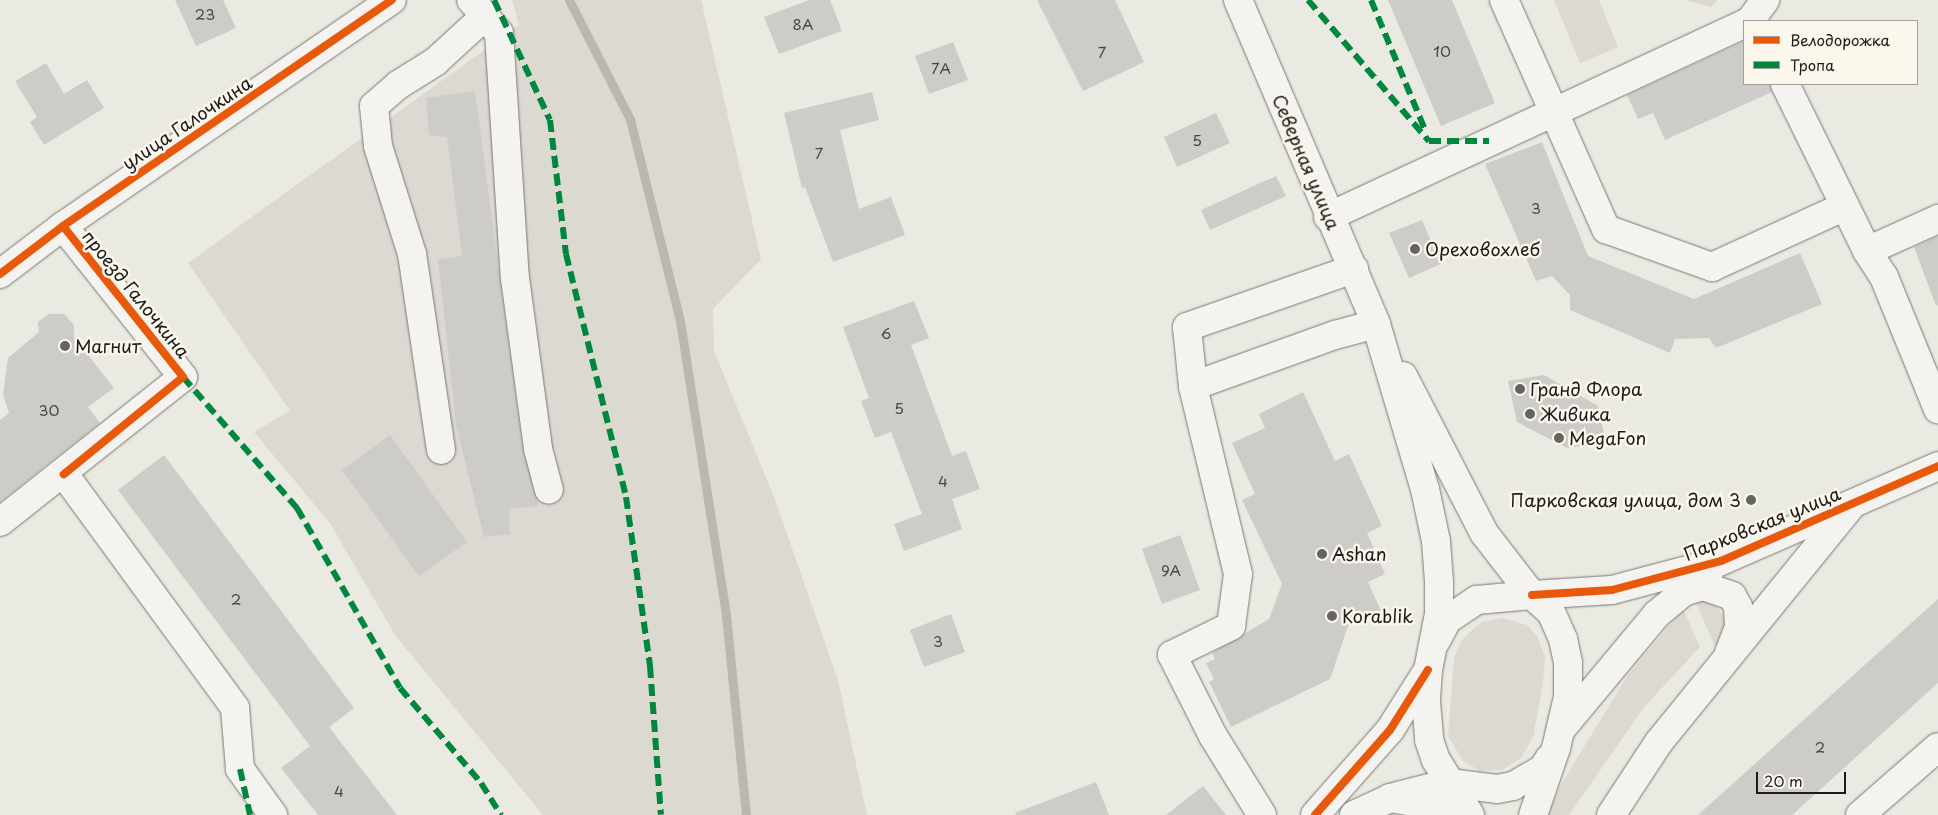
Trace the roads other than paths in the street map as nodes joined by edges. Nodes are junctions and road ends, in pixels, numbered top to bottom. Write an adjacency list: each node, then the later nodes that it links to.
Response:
1 (392, 0): 11 (street, улица Галочкина)
2 (1238, 0): 9 (street, Северная улица)
3 (1504, 0): 7 (street)
4 (478, 8): 18 (street); 21 (street)
5 (1743, 22): 7 (street)
6 (1785, 85): 8 (street)
7 (1552, 110): 8 (street); 9 (street)
8 (1845, 206): 12 (street)
9 (1328, 217): 13 (street, Северная улица)
10 (1938, 220): 12 (street)
11 (63, 226): 14 (street, улица Галочкина); 20 (street, проезд Галочкина)
12 (1867, 251): 17 (street)
13 (1354, 269): 15 (street, Северная улица); 16 (street)
14 (0, 274)
15 (1376, 324): 16 (street); 26 (street, Северная улица); 27 (street, Северная улица)
16 (1193, 386): 34 (street)
17 (1938, 409)
18 (441, 450)
19 (1938, 466): 22 (street, Парковская улица)
20 (64, 474): 23 (street); 33 (street)
21 (549, 490)
22 (1853, 504): 24 (street, Парковская улица); 28 (street)
23 (0, 522)
24 (1721, 561): 25 (street, Парковская улица); 26 (street, Парковская улица)
25 (1684, 592): 28 (street); 29 (street, Парковская улица)
26 (1532, 595): 27 (street, Северная улица); 29 (street, Северная улица)
27 (1431, 657): 31 (street, Северная улица); 35 (street)
28 (1722, 668): 40 (street)
29 (1559, 738): 31 (street, Северная улица); 39 (street, Северная улица)
30 (1938, 747): 41 (street)
31 (1449, 782): 32 (street); 38 (street, Северная улица)
32 (1390, 798): 36 (street); 37 (street)
33 (273, 815)
34 (1262, 815)
35 (1315, 815)
36 (1354, 815)
37 (1446, 815)
38 (1470, 815)
39 (1533, 815)
40 (1610, 815)
41 (1860, 815)

